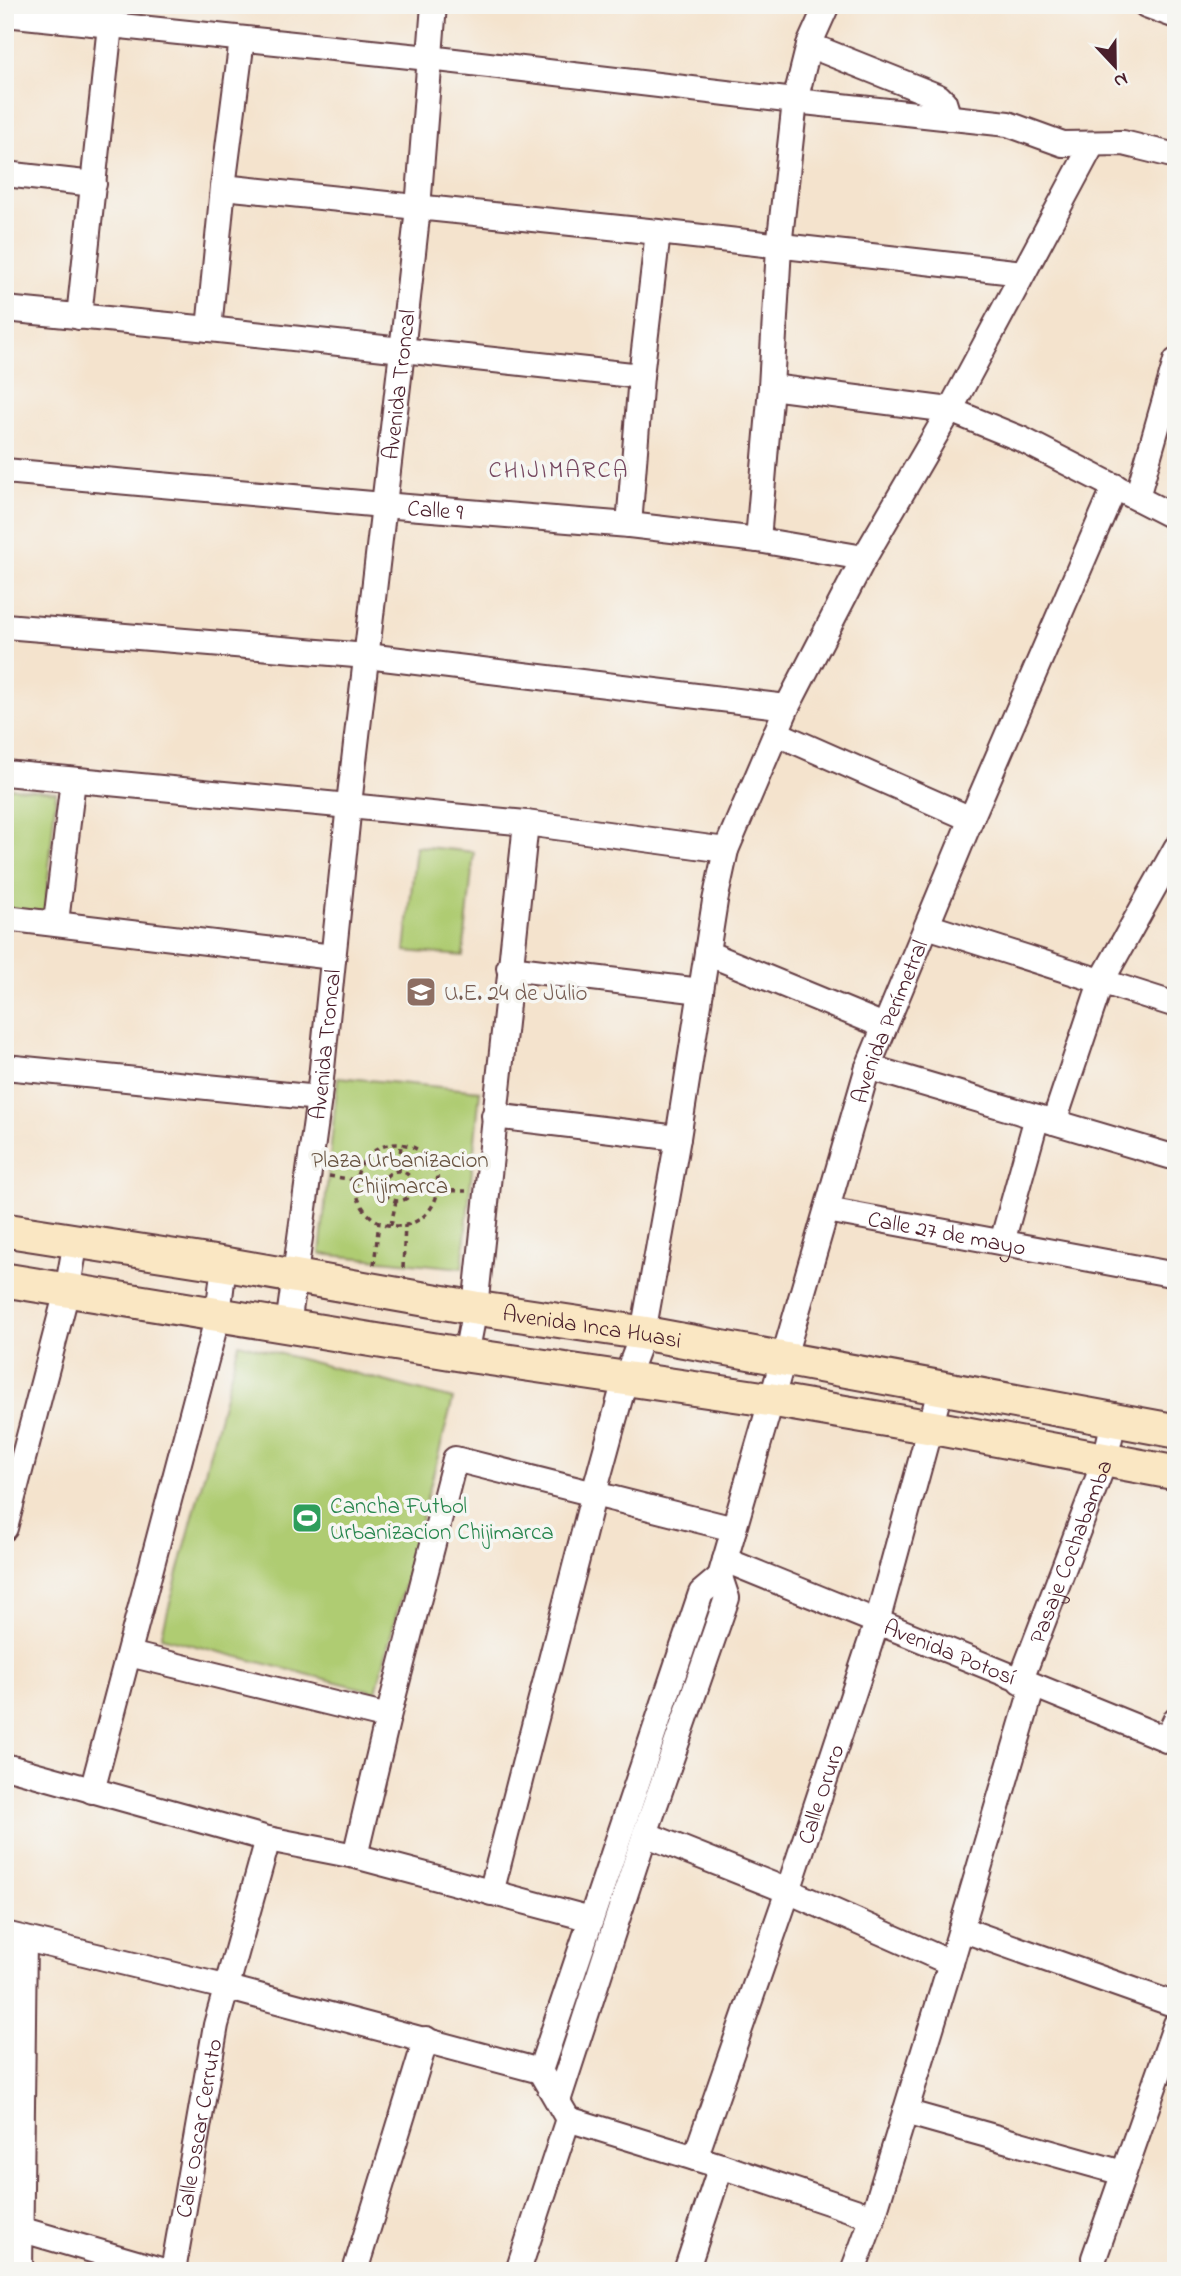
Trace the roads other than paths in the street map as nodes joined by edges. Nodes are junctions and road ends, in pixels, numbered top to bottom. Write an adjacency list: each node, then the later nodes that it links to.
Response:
1 (434, 5): 9 (street, Avenida Troncal)
2 (827, 5): 8 (street)
3 (1146, 5): 5 (street)
4 (5, 14): 6 (street)
5 (1176, 16)
6 (110, 25): 7 (street); 15 (street)
7 (242, 39): 9 (street); 16 (street)
8 (809, 45): 10 (street); 11 (street)
9 (429, 58): 10 (street); 17 (street, Avenida Troncal)
10 (795, 102): 11 (street); 19 (street)
11 (949, 118): 12 (street)
12 (1092, 145): 13 (street); 20 (street)
13 (1176, 156)
14 (5, 174): 15 (street)
15 (94, 184): 22 (street)
16 (223, 187): 17 (street); 23 (street)
17 (418, 208): 18 (street); 24 (street, Avenida Troncal)
18 (658, 232): 19 (street); 26 (street)
19 (779, 247): 20 (street); 27 (street)
20 (1023, 273): 28 (street)
21 (5, 309): 22 (street)
22 (79, 317): 23 (street)
23 (209, 329): 24 (street)
24 (402, 351): 26 (street); 31 (street, Avenida Troncal)
25 (1176, 362): 30 (street, Avenida Perímetral)
26 (641, 376): 33 (street)
27 (771, 387): 28 (street); 34 (street)
28 (950, 410): 30 (street); 35 (street)
29 (5, 471): 31 (street, Calle 9)
30 (1126, 492): 32 (street); 43 (street, Avenida Perímetral)
31 (383, 505): 33 (street, Calle 9); 37 (street, Avenida Troncal)
32 (1176, 518)
33 (629, 525): 34 (street, Calle 9)
34 (758, 540): 35 (street, Calle 9)
35 (864, 558): 38 (street)
36 (5, 626): 37 (street)
37 (367, 656): 38 (street); 42 (street, Avenida Troncal)
38 (787, 707): 39 (street)
39 (776, 733): 43 (street); 46 (street)
40 (5, 773): 41 (street)
41 (73, 780): 42 (street); 48 (street)
42 (349, 804): 44 (street); 51 (street, Avenida Troncal)
43 (971, 819): 49 (street, Avenida Perímetral)
44 (526, 823): 46 (street); 52 (street)
45 (1176, 848): 53 (street)
46 (726, 850): 50 (street)
47 (5, 918): 48 (street)
48 (56, 922): 51 (street)
49 (927, 926): 53 (street); 56 (street, Avenida Perímetral)
50 (707, 953): 54 (street); 56 (street)
51 (333, 957): 59 (street, Avenida Troncal)
52 (509, 968): 54 (street); 60 (street)
53 (1101, 982): 55 (street); 61 (street)
54 (701, 991): 62 (street)
55 (1176, 1005)
56 (884, 1026): 57 (street, Avenida Perímetral)
57 (868, 1066): 61 (street); 64 (street, Avenida Perímetral)
58 (5, 1067): 59 (street)
59 (319, 1098): 70 (street, Avenida Troncal)
60 (494, 1115): 62 (street); 73 (street)
61 (1046, 1119): 63 (street); 67 (street)
62 (678, 1138): 76 (street)
63 (1176, 1158)
64 (827, 1210): 67 (street, Calle 27 de mayo); 78 (street, Avenida Perímetral)
65 (5, 1230): 66 (street, Avenida Inca Huasi)
66 (76, 1241): 68 (street, Avenida Inca Huasi); 72 (street)
67 (1002, 1242): 69 (street, Calle 27 de mayo)
68 (224, 1264): 70 (street, Avenida Inca Huasi); 74 (street)
69 (1176, 1275)
70 (296, 1276): 73 (street, Avenida Inca Huasi); 75 (street, Avenida Troncal)
71 (5, 1280): 72 (street, Avenida Inca Huasi)
72 (68, 1291): 74 (street, Avenida Inca Huasi); 88 (street)
73 (474, 1308): 76 (street, Avenida Inca Huasi); 77 (street)
74 (218, 1315): 75 (street, Avenida Inca Huasi); 92 (street)
75 (288, 1326): 77 (street, Avenida Inca Huasi)
76 (643, 1333): 78 (street, Avenida Inca Huasi); 79 (street)
77 (466, 1355): 79 (street, Avenida Inca Huasi)
78 (782, 1360): 80 (street, Avenida Inca Huasi); 81 (street, Avenida Perímetral)
79 (625, 1380): 81 (street, Avenida Inca Huasi); 87 (street)
80 (941, 1387): 82 (street, Avenida Inca Huasi); 83 (street, Calle Oruro)
81 (772, 1399): 83 (street, Avenida Inca Huasi); 89 (street, Avenida Perímetral)
82 (1114, 1420): 84 (street, Avenida Inca Huasi); 85 (street, Pasaje Cochabamba)
83 (930, 1427): 85 (street, Avenida Inca Huasi); 91 (street, Calle Oruro)
84 (1176, 1431)
85 (1105, 1460): 86 (street, Avenida Inca Huasi); 93 (street, Pasaje Cochabamba)
86 (1176, 1473)
87 (594, 1493): 89 (street); 94 (street); 102 (street)
88 (5, 1528)
89 (734, 1529): 90 (street, Avenida Perímetral)
90 (722, 1569): 91 (street, Avenida Potosí); 98 (street); 103 (street)
91 (877, 1622): 93 (street, Avenida Potosí); 101 (street, Calle Oruro)
92 (129, 1654): 94 (street); 97 (street)
93 (1027, 1684): 95 (street, Avenida Potosí); 104 (street, Pasaje Cochabamba)
94 (388, 1717): 100 (street)
95 (1173, 1734)
96 (5, 1766): 97 (street)
97 (92, 1791): 99 (street)
98 (645, 1834): 101 (street); 112 (street)
99 (268, 1839): 100 (street); 107 (street, Calle Oscar Cerruto)
100 (355, 1856): 102 (street)
101 (788, 1891): 106 (street); 114 (street, Calle Oruro)
102 (491, 1893): 103 (street)
103 (591, 1919): 111 (street)
104 (961, 1929): 106 (street, Pasaje Cochabamba); 108 (street)
105 (14, 1937): 107 (street); 118 (street)
106 (951, 1963): 113 (street, Pasaje Cochabamba)
107 (225, 1987): 110 (street); 122 (street, Calle Oscar Cerruto)
108 (1176, 2005)
109 (1176, 2024): 116 (street)
110 (426, 2039): 111 (street); 123 (street)
111 (540, 2071): 112 (street)
112 (563, 2110): 114 (street); 124 (street)
113 (905, 2112): 116 (street); 117 (street, Pasaje Cochabamba)
114 (695, 2158): 115 (street)
115 (720, 2166): 117 (street); 125 (street)
116 (1123, 2174): 119 (street)
117 (873, 2217): 126 (street, Pasaje Cochabamba)
118 (14, 2227): 120 (street); 121 (street)
119 (1094, 2258)
120 (20, 2271)
121 (164, 2271)
122 (173, 2271)
123 (355, 2271)
124 (518, 2271)
125 (686, 2271)
126 (853, 2271)

